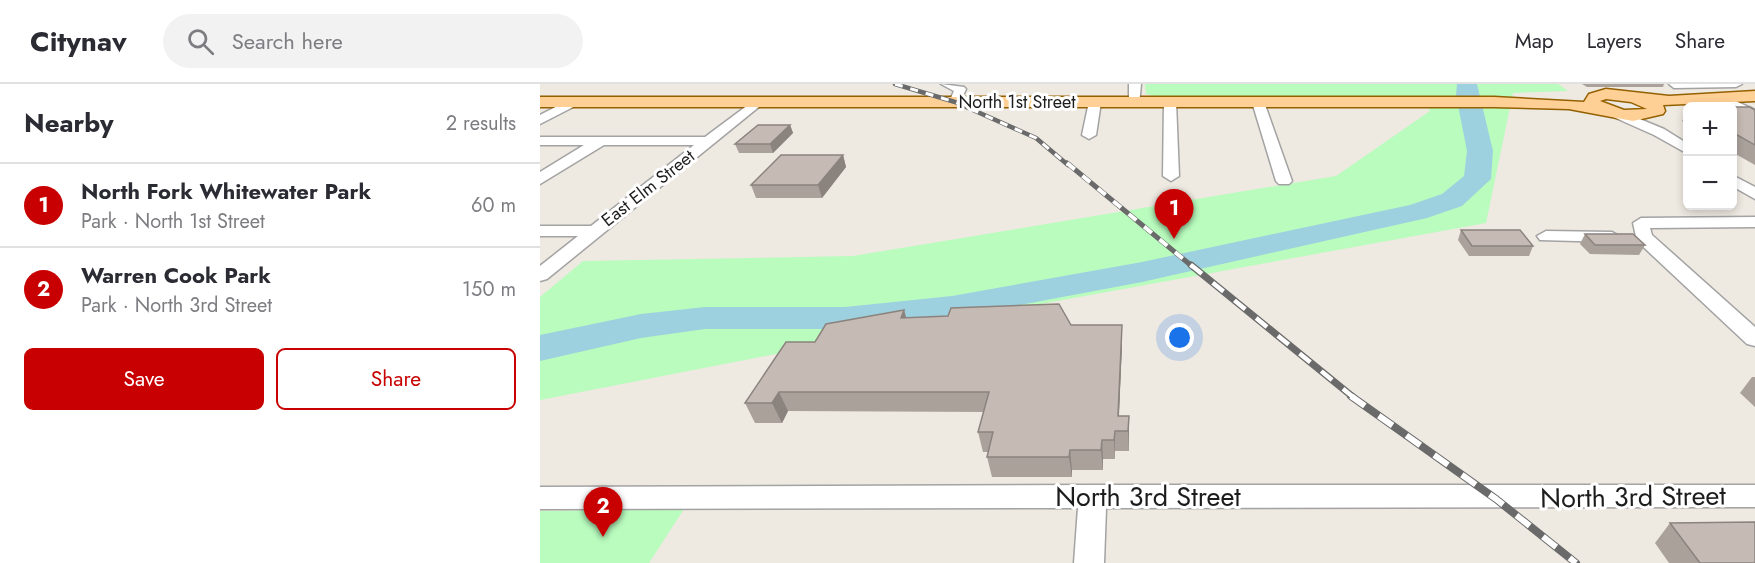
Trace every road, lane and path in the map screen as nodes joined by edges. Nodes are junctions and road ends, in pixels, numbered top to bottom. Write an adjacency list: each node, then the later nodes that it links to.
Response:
1 (947, 84): 10 (street)
2 (1135, 84): 12 (street)
3 (1674, 84): 4 (street); 6 (street)
4 (1736, 84)
5 (1755, 96): 6 (main road)
6 (1710, 97): 7 (main road)
7 (1635, 98): 18 (main road); 21 (main road)
8 (540, 102): 9 (main road, North 1st Street)
9 (573, 102): 15 (main road, North 1st Street); 23 (street)
10 (955, 102): 11 (main road, North 1st Street); 15 (main road, North 1st Street)
11 (1095, 102): 12 (main road, North 1st Street); 25 (street)
12 (1135, 102): 13 (main road, North 1st Street)
13 (1170, 102): 14 (main road, North 1st Street); 30 (street)
14 (1258, 102): 18 (main road, North 1st Street); 32 (street)
15 (756, 103): 27 (street, East Elm Street)
16 (1737, 103): 17 (main road)
17 (1755, 103)
18 (1605, 105): 21 (main road); 24 (street)
19 (1737, 106): 22 (street)
20 (1683, 107): 21 (main road)
21 (1655, 112): 24 (street)
22 (1755, 115)
23 (540, 120)
24 (1659, 132): 29 (street)
25 (1089, 135)
26 (540, 141): 28 (street)
27 (708, 141): 28 (street); 37 (street, East Elm Street)
28 (599, 142): 31 (street)
29 (1683, 147)
30 (1171, 176)
31 (540, 179)
32 (1284, 181)
33 (1737, 182): 34 (street)
34 (1755, 194)
35 (1755, 222): 39 (street)
36 (540, 231): 37 (street)
37 (594, 231): 40 (street, East Elm Street)
38 (1546, 236): 39 (street)
39 (1643, 237): 41 (street)
40 (540, 275)
41 (1753, 336)
42 (1093, 496): 43 (street, North 3rd Street); 44 (street, North 3rd Street); 45 (street)
43 (1755, 496)
44 (540, 498)
45 (1089, 563)

